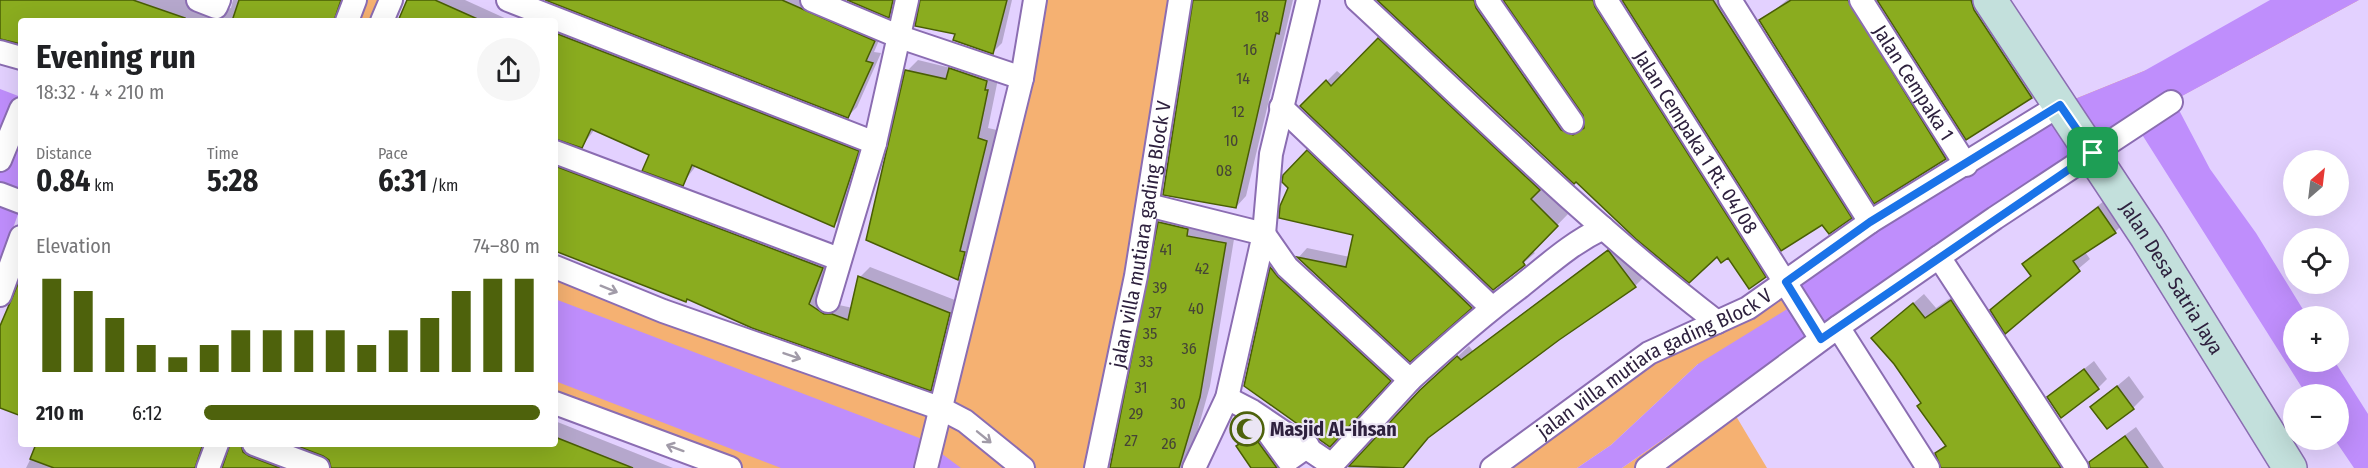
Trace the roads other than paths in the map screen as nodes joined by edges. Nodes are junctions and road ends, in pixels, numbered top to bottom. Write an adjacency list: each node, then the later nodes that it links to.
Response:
1 (355, 0): 15 (street)
2 (391, 0): 16 (street)
3 (813, 0): 19 (street)
4 (908, 0): 19 (street)
5 (1035, 0): 22 (street)
6 (1180, 0): 35 (street, jalan villa mutiara gading Block V)
7 (1308, 0): 25 (street)
8 (1357, 0): 37 (street)
9 (1487, 0): 27 (street)
10 (1606, 0): 43 (street, Jalan Cempaka 1 Rt. 04/08)
11 (1730, 0): 36 (street)
12 (1861, 0): 32 (street, Jalan Cempaka 1)
13 (1990, 0): 24 (street, Jalan Desa Satria Jaya)
14 (513, 9): 17 (street)
15 (348, 18)
16 (383, 18)
17 (537, 18)
18 (558, 26): 28 (street)
19 (900, 37): 22 (street); 28 (street)
20 (0, 52): 21 (street)
21 (18, 57)
22 (1022, 78): 52 (street)
23 (2171, 102): 29 (street)
24 (2060, 105): 29 (street, Jalan Desa Satria Jaya); 32 (street, jalan villa mutiara gading Block V)
25 (1281, 107): 38 (street); 46 (street)
26 (18, 116): 31 (street)
27 (1572, 122)
28 (875, 143): 41 (street)
29 (2092, 152): 40 (street); 67 (street, Jalan Desa Satria Jaya)
30 (558, 153): 41 (street)
31 (0, 160)
32 (1966, 165): 36 (street, jalan villa mutiara gading Block V)
33 (0, 194): 34 (street)
34 (18, 201)
35 (1148, 205): 38 (street); 61 (street, jalan villa mutiara gading Block V)
36 (1870, 222): 43 (street, jalan villa mutiara gading Block V)
37 (1603, 228): 46 (street); 47 (street)
38 (1264, 234): 49 (street); 50 (street)
39 (18, 245): 44 (street)
40 (1939, 257): 48 (street); 66 (street)
41 (839, 259): 45 (street)
42 (558, 268): 52 (street, one-way to 52)
43 (1786, 282): 47 (street, jalan villa mutiara gading Block V); 48 (street, Jalan Cempaka 1 Rt. 04/08)
44 (0, 295)
45 (828, 301)
46 (1491, 307): 49 (street)
47 (1717, 322): 63 (street, jalan villa mutiara gading Block V)
48 (1829, 333): 64 (street); 65 (street, Jalan Cempaka 1 Rt. 04/08)
49 (1410, 380): 55 (street)
50 (1227, 398): 55 (street); 62 (street)
51 (558, 404): 58 (street, one-way to 51)
52 (942, 409): 59 (street); 60 (street, one-way to 60)
53 (216, 447): 56 (street)
54 (262, 447): 57 (street)
55 (1330, 466)
56 (208, 468)
57 (318, 468)
58 (730, 468)
59 (926, 468)
60 (1023, 468)
61 (1096, 468)
62 (1194, 468)
63 (1492, 468)
64 (1647, 468)
65 (1928, 468)
66 (2077, 468)
67 (2290, 468)

